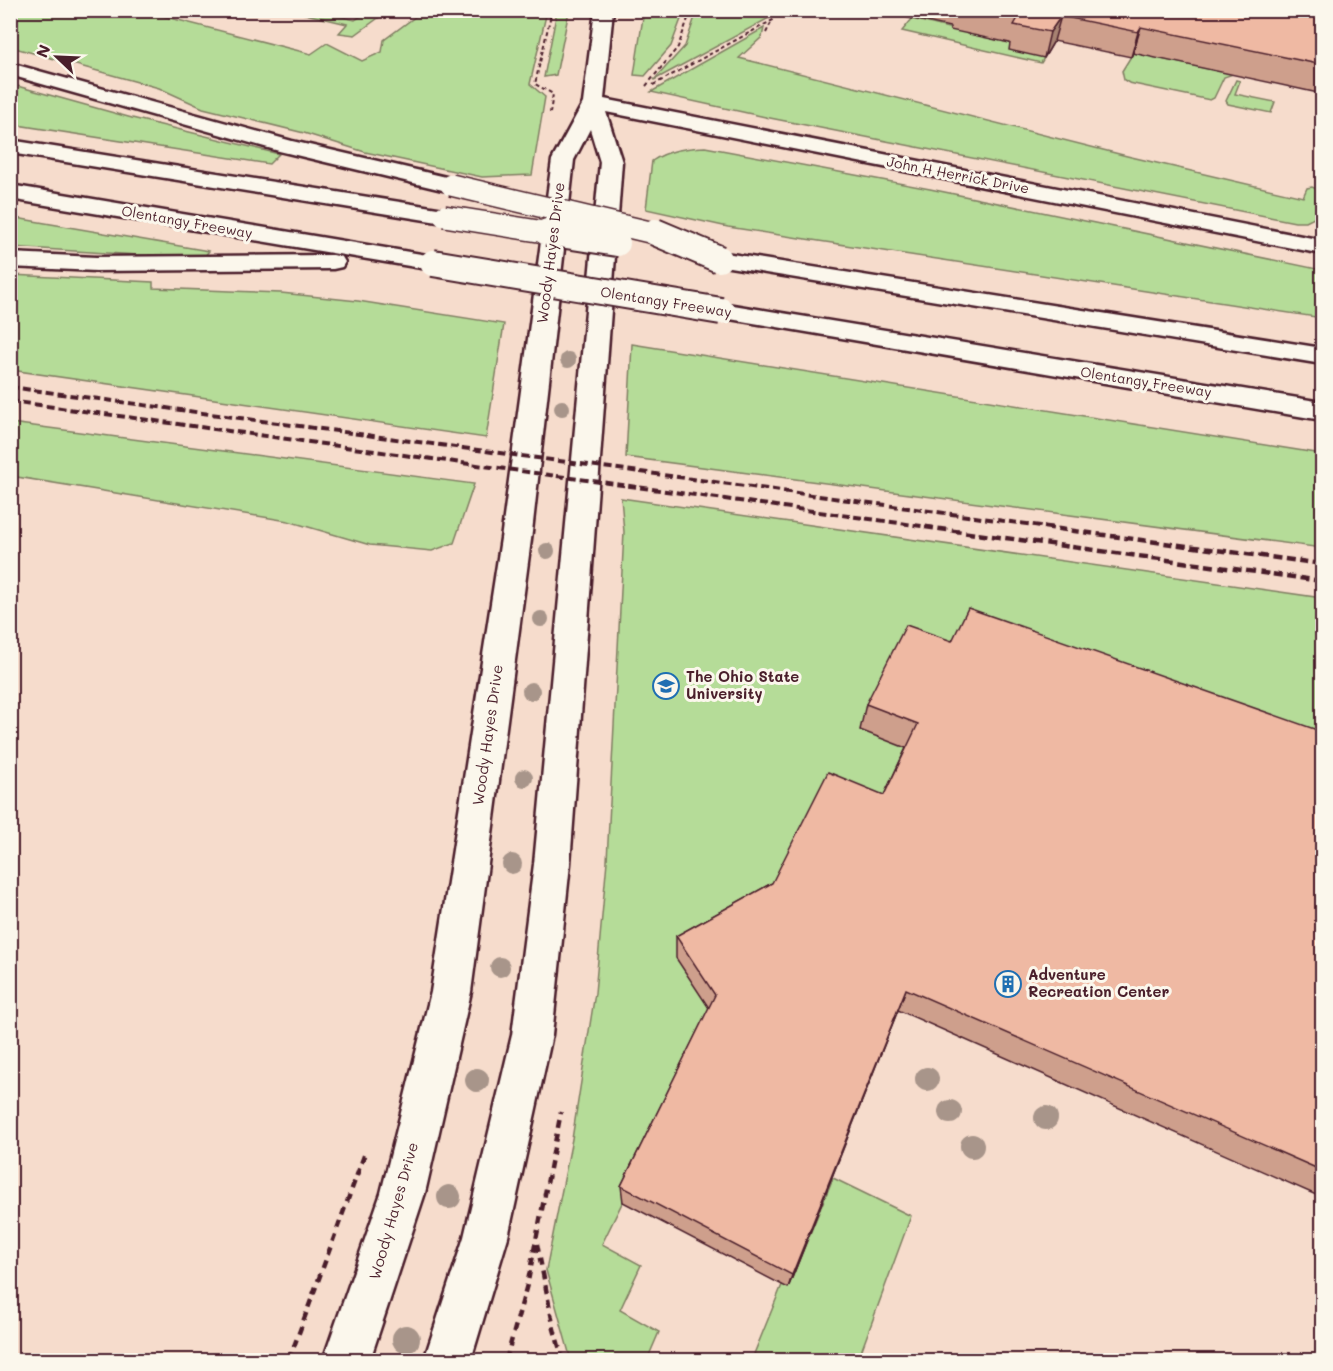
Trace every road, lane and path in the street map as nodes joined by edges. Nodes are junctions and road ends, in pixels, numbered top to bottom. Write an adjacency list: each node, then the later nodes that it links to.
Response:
1 (552, 10): 9 (path)
2 (604, 10): 8 (main road, Woody Hayes Drive)
3 (691, 10): 5 (path)
4 (782, 10): 5 (path)
5 (773, 20): 6 (path)
6 (766, 33)
7 (10, 69): 13 (main road, bridge)
8 (593, 103): 12 (main road, John H Herrick Drive); 21 (main road, Woody Hayes Drive); 22 (main road, Woody Hayes Drive)
9 (549, 121)
10 (10, 146): 13 (main road, bridge)
11 (10, 192): 15 (main road, Olentangy Freeway)
12 (1323, 247)
13 (719, 259): 16 (main road)
14 (10, 261): 15 (main road)
15 (433, 263): 17 (main road, Olentangy Freeway, bridge)
16 (1323, 356)
17 (1323, 411)
18 (365, 1152): 20 (path)
19 (537, 1240): 23 (path)
20 (289, 1360)
21 (346, 1360)
22 (447, 1360)
23 (562, 1360)

